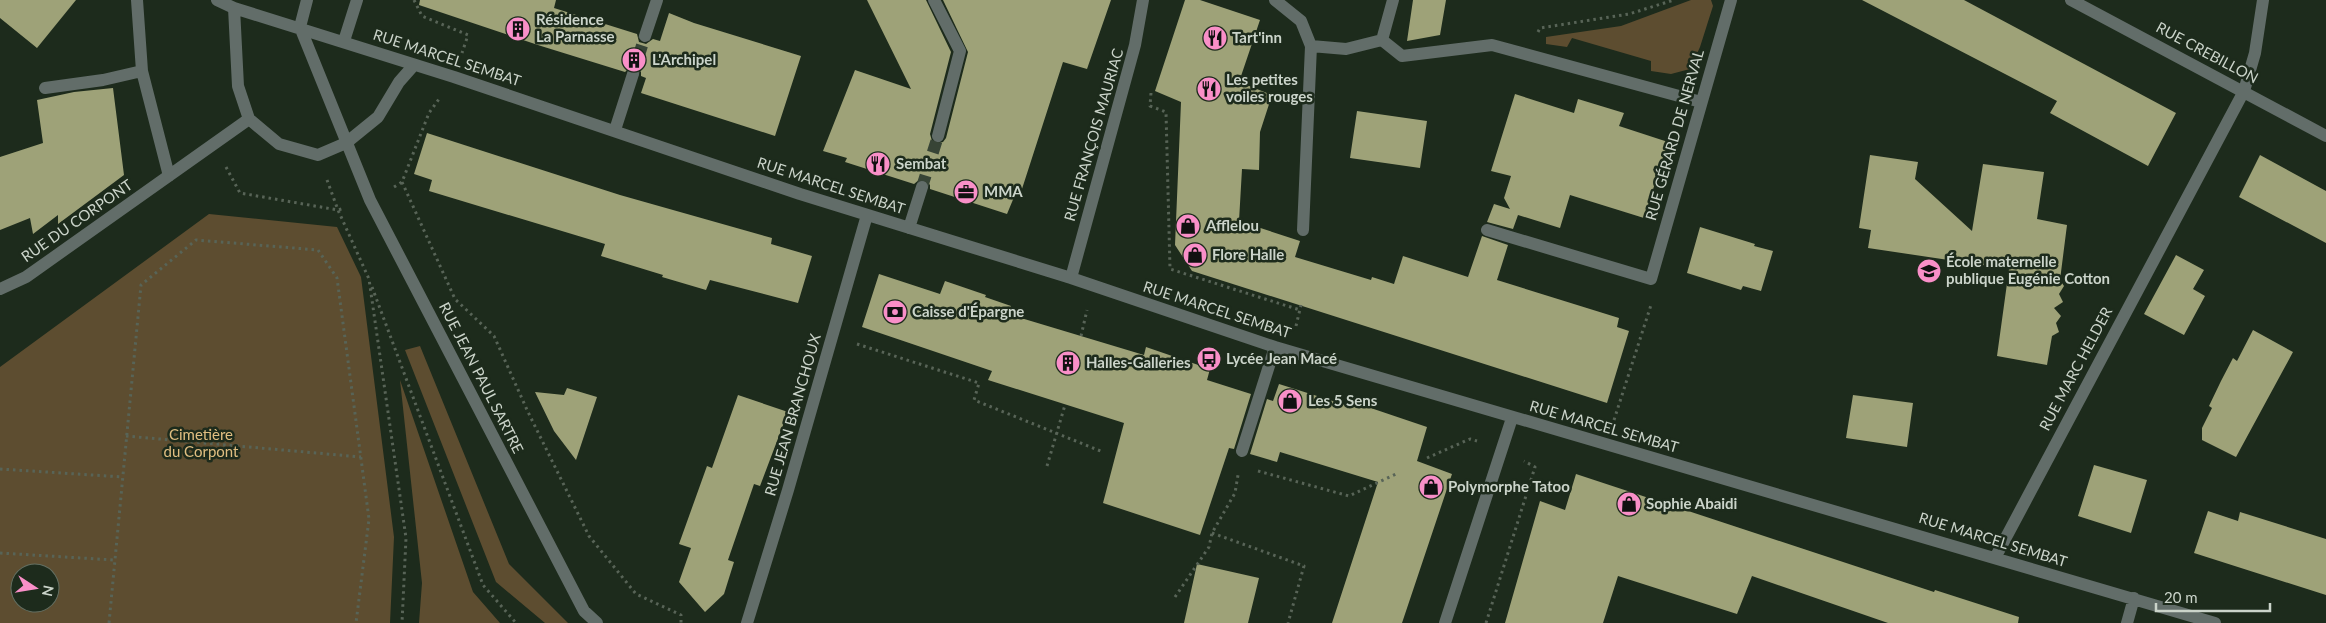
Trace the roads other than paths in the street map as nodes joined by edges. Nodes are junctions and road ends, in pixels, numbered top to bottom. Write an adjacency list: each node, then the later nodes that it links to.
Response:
1 (137, 0): 20 (street)
2 (218, 0): 13 (street, RUE MARCEL SEMBAT)
3 (307, 0): 14 (street)
4 (357, 0): 17 (street)
5 (657, 0): 15 (street)
6 (934, 0): 27 (street)
7 (1143, 0): 36 (street, RUE FRANÇOIS MAURIAC)
8 (1275, 0): 18 (street)
9 (1393, 0): 16 (street)
10 (1731, 0): 24 (street, RUE GÉRARD DE NERVAL)
11 (2071, 0): 23 (street, RUE CREBILLON)
12 (2263, 0): 23 (street, RUE MARC HELDER)
13 (234, 8): 14 (street, RUE MARCEL SEMBAT); 25 (street)
14 (300, 27): 17 (street, RUE MARCEL SEMBAT); 29 (street, RUE JEAN PAUL SARTRE)
15 (645, 36)
16 (1382, 40): 18 (street); 24 (street)
17 (344, 41): 19 (street, RUE MARCEL SEMBAT)
18 (1310, 46): 34 (street)
19 (414, 65): 26 (street, RUE MARCEL SEMBAT); 29 (street)
20 (142, 71): 22 (street); 30 (street)
21 (633, 74): 26 (street)
22 (45, 88)
23 (2244, 91): 28 (street, RUE CREBILLON); 41 (street, RUE MARC HELDER)
24 (1701, 102): 35 (street, RUE GÉRARD DE NERVAL)
25 (249, 120): 29 (street); 30 (street, RUE DU CORPONT)
26 (615, 130): 32 (street, RUE MARCEL SEMBAT)
27 (938, 136)
28 (2326, 136)
29 (346, 143): 43 (street, RUE JEAN PAUL SARTRE)
30 (169, 176): 37 (street, RUE DU CORPONT)
31 (922, 187): 33 (street)
32 (867, 215): 33 (street, RUE MARCEL SEMBAT); 44 (street, RUE JEAN BRANCHOUX)
33 (908, 228): 36 (street, RUE MARCEL SEMBAT)
34 (1303, 230)
35 (1487, 230)
36 (1071, 278): 38 (street, RUE MARCEL SEMBAT)
37 (0, 288)
38 (1275, 347): 39 (street, RUE MARCEL SEMBAT); 40 (street)
39 (1512, 418): 41 (street, RUE MARCEL SEMBAT); 45 (street)
40 (1242, 451)
41 (1995, 558): 42 (street, RUE MARCEL SEMBAT)
42 (2134, 598): 46 (street); 47 (street, RUE MARCEL SEMBAT)
43 (597, 623)
44 (746, 623)
45 (1445, 623)
46 (2127, 623)
47 (2215, 623)

